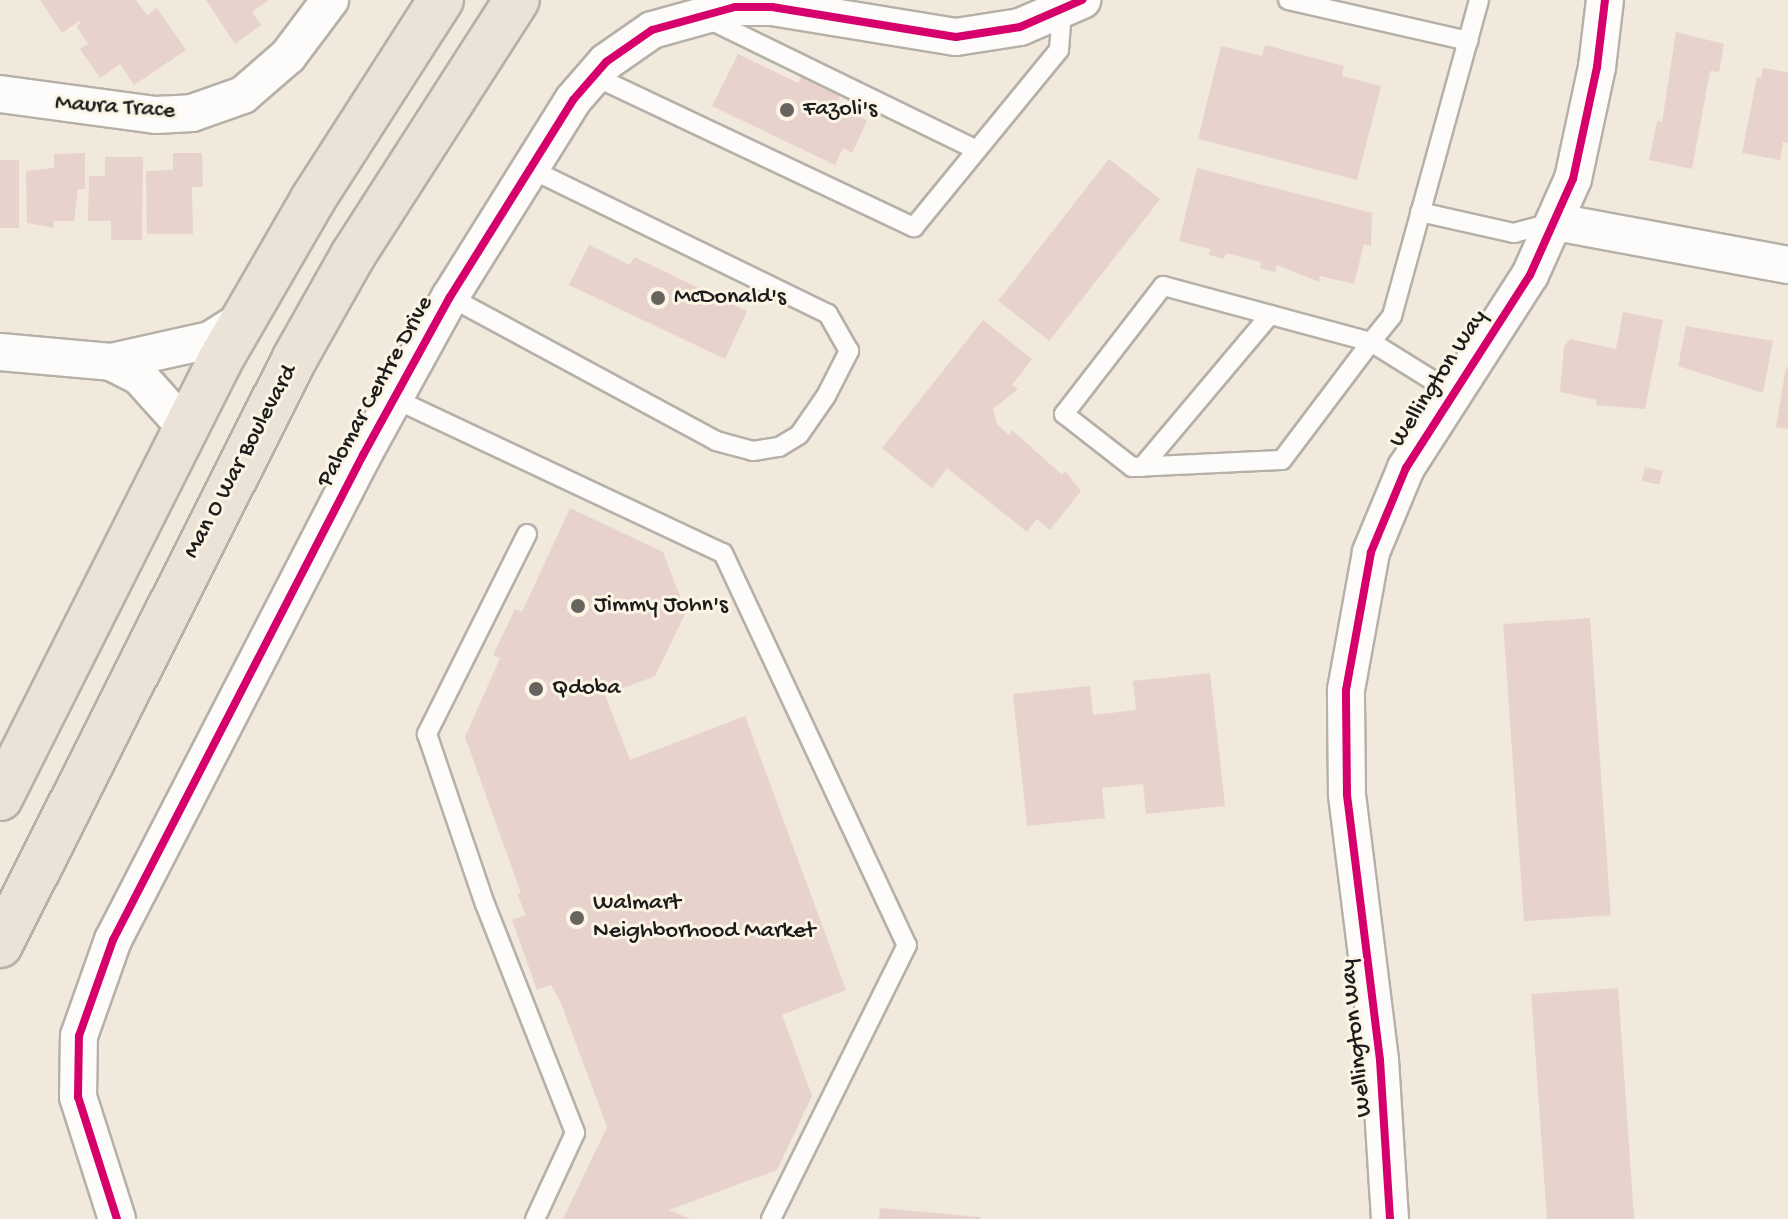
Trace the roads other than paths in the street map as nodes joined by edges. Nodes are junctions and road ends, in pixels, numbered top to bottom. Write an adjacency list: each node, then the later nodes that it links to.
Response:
1 (330, 0): 12 (street, Maura Trace)
2 (441, 0): 20 (main road)
3 (517, 0): 30 (main road, Man O War Boulevard)
4 (1288, 0): 10 (lane)
5 (1479, 0): 10 (lane)
6 (1605, 0): 16 (street, Wellington Way)
7 (1072, 5): 9 (street, Palomar Centre Drive); 13 (lane)
8 (701, 7): 9 (street, Palomar Centre Drive); 11 (street, Palomar Centre Drive); 13 (lane)
9 (855, 11)
10 (1468, 41): 15 (lane)
11 (594, 76): 13 (lane); 14 (street, Palomar Centre Drive)
12 (0, 94)
13 (977, 150)
14 (529, 168): 18 (street, Palomar Centre Drive); 18 (lane)
15 (1420, 212): 16 (lane); 21 (lane)
16 (1556, 222): 17 (street); 24 (street, Wellington Way)
17 (1788, 265)
18 (450, 297): 25 (street, Palomar Centre Drive)
19 (1270, 315): 21 (lane); 27 (lane); 27 (lane)
20 (244, 319): 23 (street); 26 (main road)
21 (1371, 342): 24 (lane); 27 (lane)
22 (0, 352): 23 (street)
23 (111, 362): 26 (street)
24 (1453, 393): 34 (street, Wellington Way)
25 (395, 399): 31 (street, Palomar Centre Drive); 33 (lane)
26 (184, 426): 29 (main road)
27 (1142, 467)
28 (527, 534): 32 (lane)
29 (0, 798)
30 (0, 945)
31 (117, 1219)
32 (535, 1219)
33 (771, 1219)
34 (1390, 1219)

